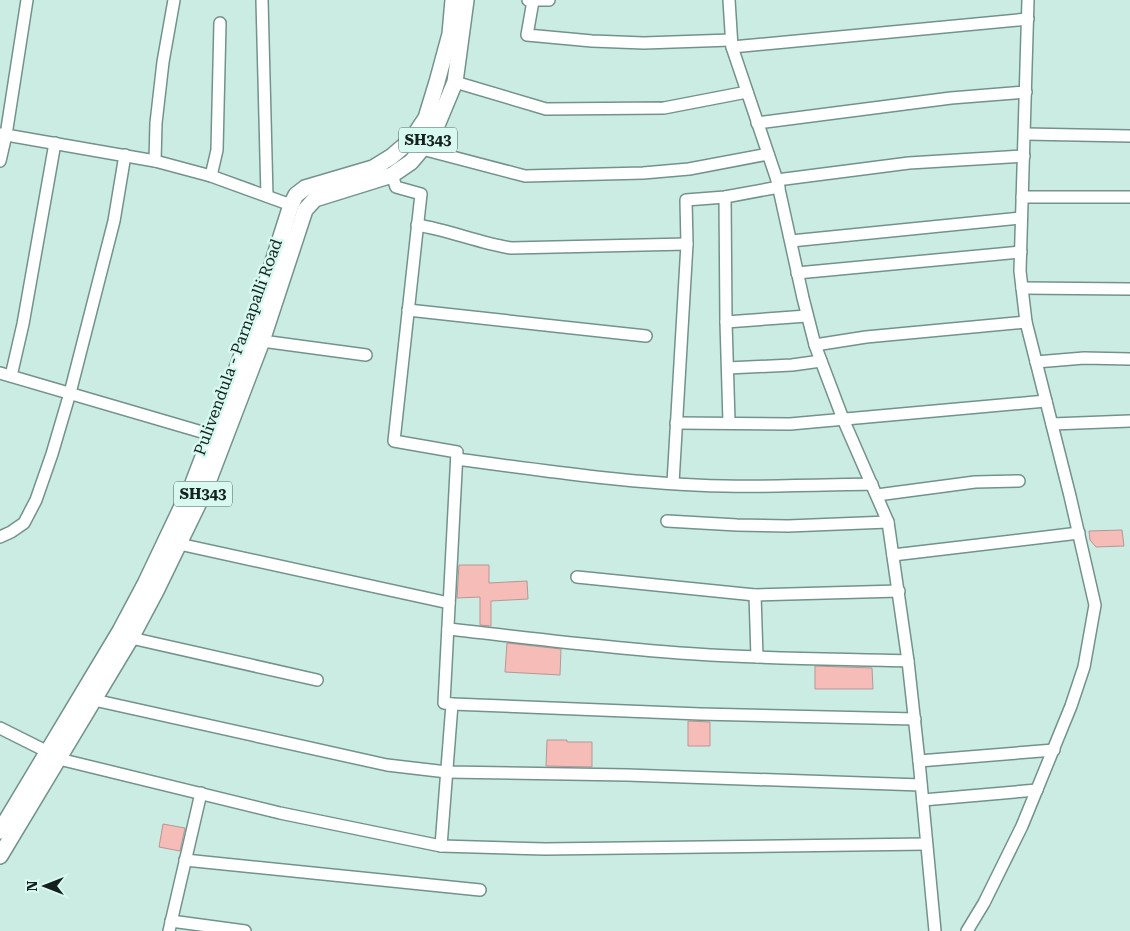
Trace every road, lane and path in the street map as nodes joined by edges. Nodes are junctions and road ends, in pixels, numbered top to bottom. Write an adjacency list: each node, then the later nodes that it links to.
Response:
1 (27, 0): 18 (street)
2 (174, 0): 27 (street)
3 (262, 0): 31 (street)
4 (453, 0): 35 (main road, Pulivendula - Parnapalli Road)
5 (466, 0): 14 (main road, SH343)
6 (528, 0): 10 (street)
7 (549, 0): 10 (street)
8 (729, 0): 13 (street)
9 (1028, 0): 11 (street)
10 (533, 1): 13 (street)
11 (1028, 18): 13 (street); 16 (street)
12 (220, 23): 29 (street)
13 (731, 43): 15 (street)
14 (455, 82): 15 (street); 22 (main road, SH343)
15 (747, 92): 17 (street)
16 (1026, 92): 17 (street); 19 (street)
17 (757, 123): 23 (street)
18 (3, 134): 21 (street); 26 (street)
19 (1025, 134): 20 (street); 25 (street)
20 (1130, 136)
21 (55, 143): 24 (street); 56 (street)
22 (422, 149): 23 (street); 28 (main road, SH343)
23 (768, 154): 30 (street)
24 (125, 155): 27 (street); 57 (street)
25 (1024, 156): 30 (street); 33 (street)
26 (0, 161)
27 (155, 161): 29 (street)
28 (392, 175): 35 (main road, SH343); 37 (street)
29 (212, 176): 31 (street)
30 (778, 184): 32 (street); 38 (street)
31 (267, 196): 35 (street)
32 (725, 197): 39 (street); 46 (street)
33 (1022, 197): 34 (street); 36 (street)
34 (1130, 197)
35 (298, 207): 49 (main road, Pulivendula - Parnapalli Road / SH343); 64 (main road, Pulivendula - Parnapalli Road / SH343)
36 (1021, 218): 38 (street); 40 (street)
37 (417, 225): 39 (street); 44 (street)
38 (790, 240): 41 (street)
39 (687, 244): 62 (street)
40 (1021, 252): 41 (street); 42 (street)
41 (797, 273): 45 (street)
42 (1022, 288): 43 (street); 47 (street)
43 (1130, 289)
44 (408, 310): 48 (street); 65 (street)
45 (807, 316): 46 (street); 50 (street)
46 (726, 322): 55 (street)
47 (1026, 322): 50 (street); 54 (street)
48 (646, 336)
49 (262, 342): 51 (street); 64 (main road, Pulivendula - Parnapalli Road / SH343)
50 (815, 345): 53 (street)
51 (366, 355)
52 (1130, 359): 54 (street)
53 (821, 361): 55 (street); 59 (street)
54 (1036, 362): 58 (street)
55 (728, 368): 61 (street)
56 (6, 374): 57 (street)
57 (70, 393): 64 (street); 72 (street)
58 (1046, 401): 59 (street); 63 (street)
59 (843, 419): 61 (street); 68 (street)
60 (1130, 421): 63 (street)
61 (729, 422): 62 (street)
62 (676, 423): 67 (street)
63 (1052, 424): 71 (street)
64 (219, 437): 73 (main road, Pulivendula - Parnapalli Road / SH343); 89 (main road, Pulivendula - Parnapalli Road / SH343)
65 (457, 459): 67 (street); 78 (street)
66 (1019, 481): 68 (street)
67 (673, 483): 68 (street)
68 (874, 490): 70 (street)
69 (667, 521): 70 (street)
70 (888, 522): 74 (street)
71 (1079, 533): 74 (street); 88 (street)
72 (0, 537)
73 (179, 544): 78 (street); 80 (main road, Pulivendula - Parnapalli Road / SH343)
74 (893, 554): 76 (street)
75 (577, 577): 77 (street)
76 (899, 591): 77 (street); 82 (street)
77 (756, 595): 81 (street)
78 (449, 603): 79 (street)
79 (448, 629): 81 (street); 85 (street)
80 (131, 638): 83 (street); 84 (main road, Pulivendula - Parnapalli Road / SH343)
81 (757, 657): 82 (street)
82 (908, 661): 86 (street)
83 (317, 680)
84 (94, 700): 89 (main road, Pulivendula - Parnapalli Road / SH343); 91 (street)
85 (452, 704): 86 (street); 91 (street)
86 (915, 720): 90 (street)
87 (0, 728): 89 (street)
88 (1054, 750): 90 (street); 93 (street)
89 (53, 755): 94 (street); 96 (main road, Pulivendula - Parnapalli Road / SH343); 99 (main road, Pulivendula - Parnapalli Road / SH343)
90 (919, 761): 92 (street)
91 (447, 772): 92 (street); 98 (street)
92 (922, 785): 95 (street)
93 (1037, 790): 95 (street); 105 (street)
94 (201, 793): 98 (street); 100 (street)
95 (923, 800): 97 (street)
96 (0, 831)
97 (926, 844): 98 (street); 104 (street)
98 (441, 846)
99 (0, 856)
100 (185, 860): 101 (street); 102 (street)
101 (480, 890)
102 (170, 926): 103 (street)
103 (245, 931)
104 (935, 931)
105 (967, 931)

